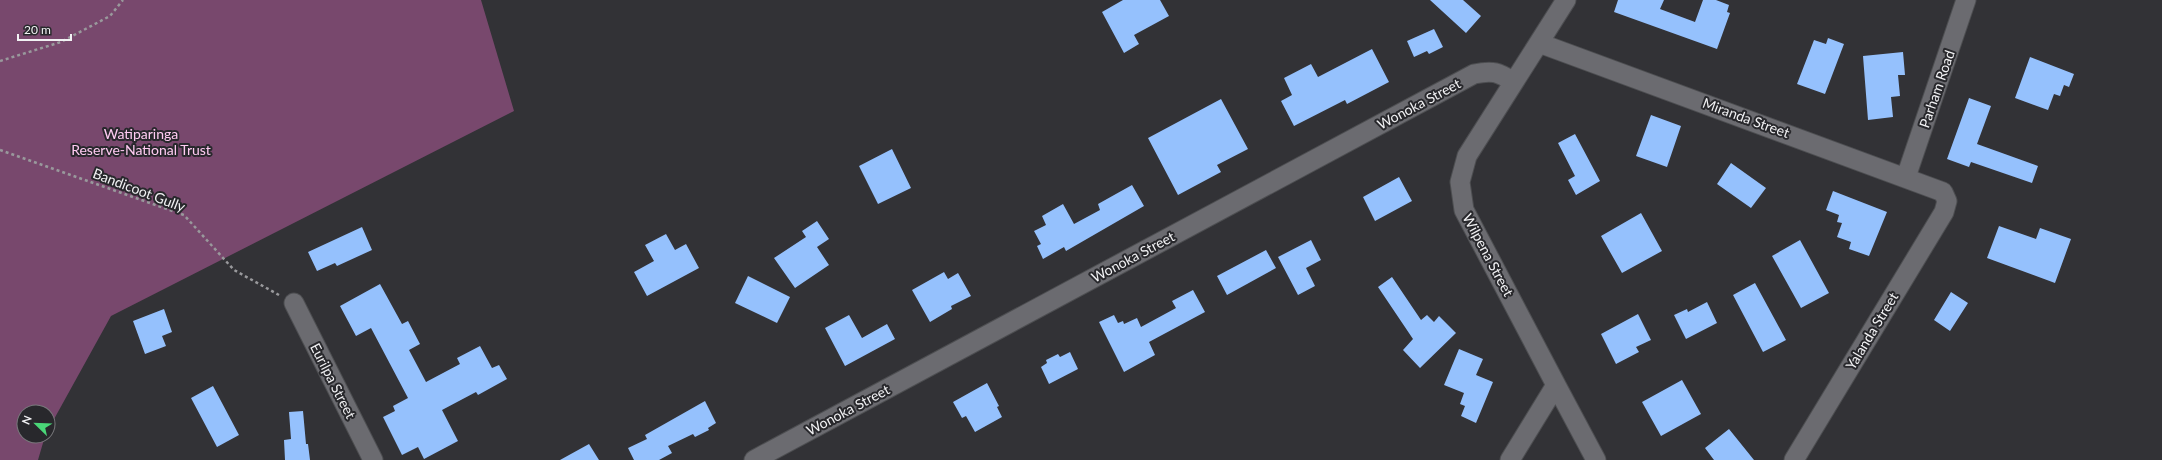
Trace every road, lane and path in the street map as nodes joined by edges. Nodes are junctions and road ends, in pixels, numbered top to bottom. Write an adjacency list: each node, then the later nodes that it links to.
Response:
1 (123, 0): 5 (path)
2 (1566, 0): 4 (street, Wilpena Street)
3 (1966, 0): 8 (street, Parham Road)
4 (1539, 43): 6 (street, Wilpena Street); 8 (street, Miranda Street)
5 (0, 61)
6 (1514, 82): 11 (street, Wilpena Street); 13 (street, Wonoka Street)
7 (0, 150): 10 (path, Bandicoot Gully)
8 (1906, 177): 9 (street, Miranda Street)
9 (1947, 201): 16 (street, Yalanda Street)
10 (294, 303): 12 (street, Eurilpa Street)
11 (1556, 385): 14 (street); 15 (street, Wilpena Street)
12 (373, 460)
13 (754, 460)
14 (1510, 460)
15 (1596, 460)
16 (1794, 460)

